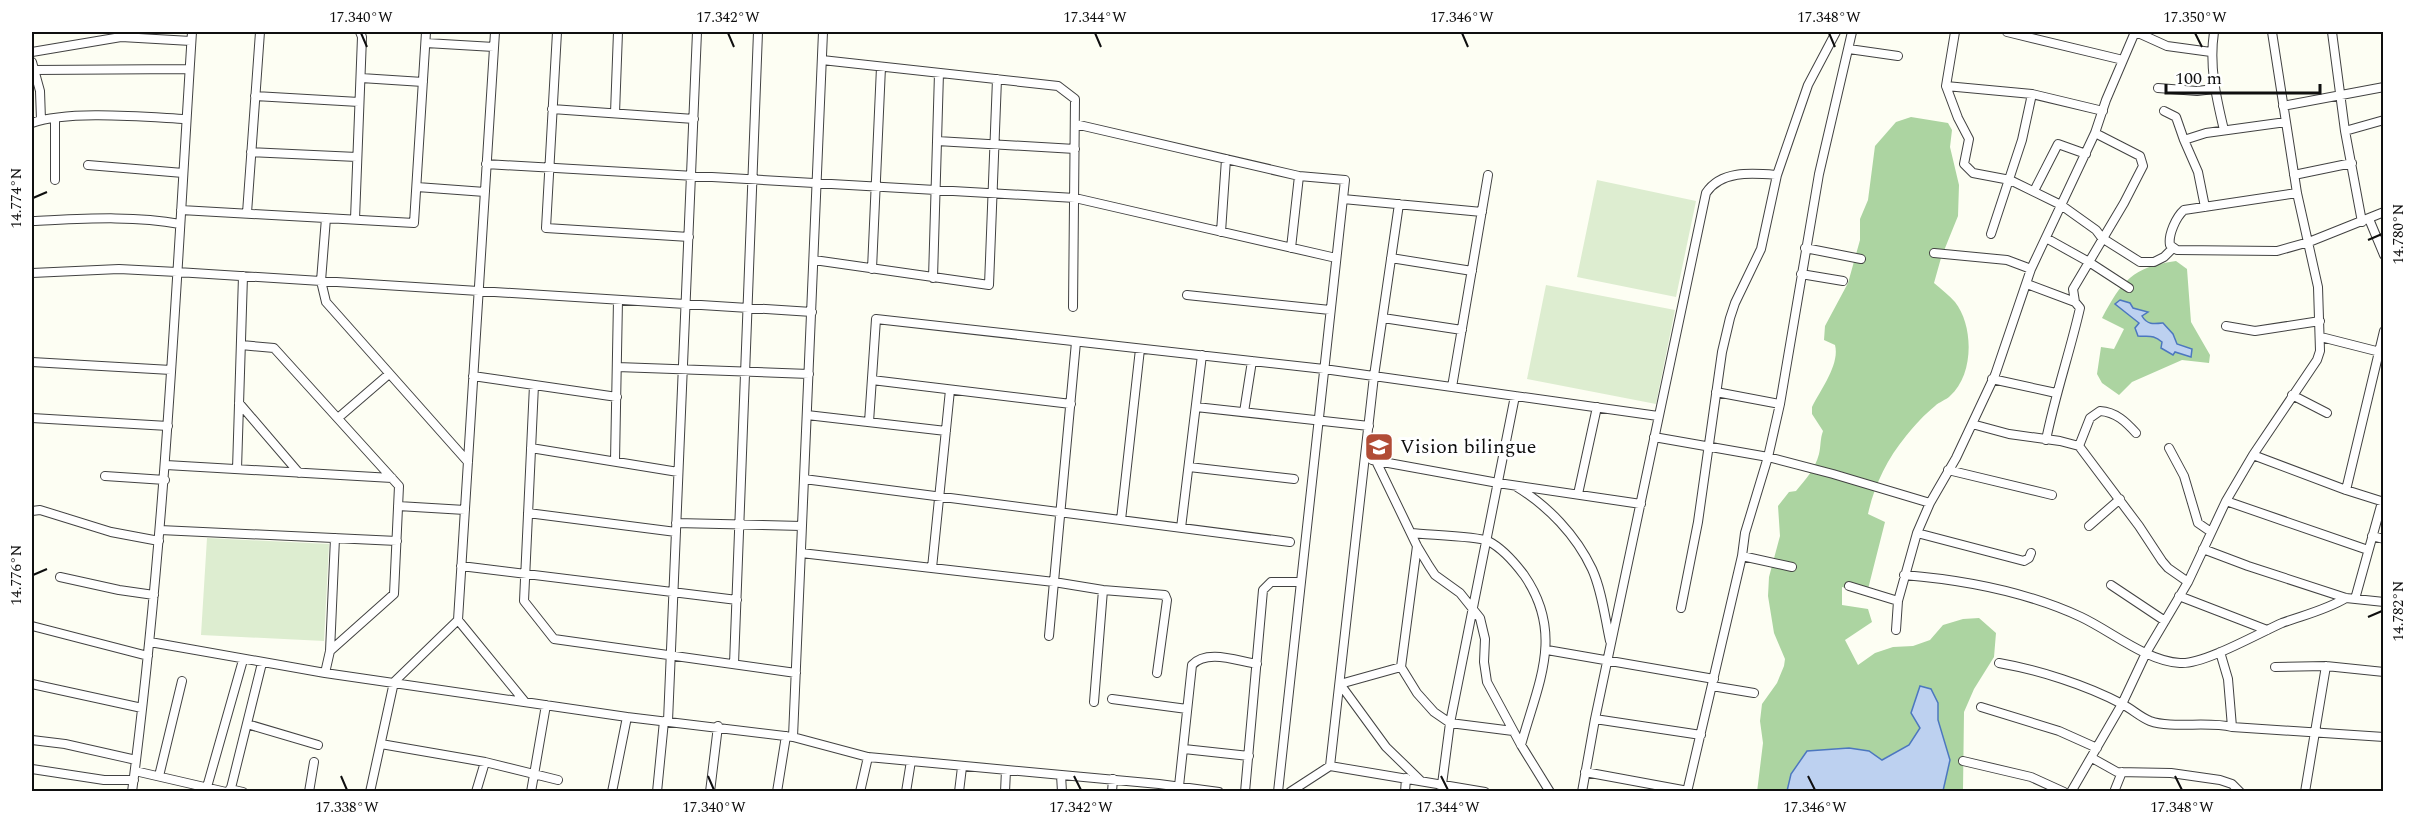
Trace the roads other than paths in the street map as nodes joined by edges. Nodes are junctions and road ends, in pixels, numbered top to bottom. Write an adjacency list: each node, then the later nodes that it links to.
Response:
1 (192, 32): 19 (street)
2 (260, 32): 41 (street)
3 (360, 32): 32 (street)
4 (426, 32): 20 (street)
5 (495, 32): 21 (street)
6 (557, 32): 45 (street)
7 (618, 32): 48 (street)
8 (697, 32): 51 (street)
9 (758, 32): 78 (street)
10 (824, 32): 26 (street)
11 (1836, 32): 74 (street)
12 (1852, 32): 22 (street)
13 (1955, 32): 35 (street)
14 (2007, 32): 27 (street)
15 (2135, 32): 24 (street); 27 (street)
16 (2214, 32): 24 (street)
17 (2272, 32): 44 (street)
18 (2332, 32): 42 (street)
19 (191, 41): 23 (street); 30 (street)
20 (426, 43): 21 (street); 34 (street)
21 (494, 47): 69 (street)
22 (1849, 49): 25 (street); 110 (street)
23 (32, 52)
24 (2211, 52): 38 (street)
25 (1898, 56)
26 (822, 60): 29 (street); 81 (street)
27 (2123, 60): 46 (street)
28 (33, 66): 30 (street); 39 (street)
29 (881, 67): 31 (street); 82 (street)
30 (189, 69): 50 (street)
31 (939, 73): 33 (street); 61 (street)
32 (361, 78): 34 (street); 43 (street)
33 (997, 79): 56 (street); 62 (street)
34 (423, 81): 83 (street)
35 (1946, 87): 40 (street); 80 (street)
36 (2384, 87): 42 (street)
37 (2158, 88): 38 (street)
38 (2214, 89): 57 (street)
39 (36, 93): 52 (street)
40 (2032, 94): 46 (street); 80 (street)
41 (255, 96): 43 (street); 64 (street)
42 (2340, 96): 44 (street); 58 (street)
43 (359, 102): 66 (street)
44 (2283, 106): 54 (street)
45 (552, 109): 48 (street); 71 (street)
46 (2103, 111): 59 (street)
47 (2164, 111): 60 (street)
48 (615, 113): 51 (street)
49 (55, 119): 50 (street); 52 (street); 79 (street)
50 (186, 119): 72 (street)
51 (694, 119): 76 (street)
52 (42, 120): 55 (street)
53 (2384, 120): 58 (street)
54 (2286, 122): 57 (street); 75 (street)
55 (32, 123)
56 (1075, 124): 63 (street); 67 (street)
57 (2224, 130): 60 (street)
58 (2345, 131): 68 (street)
59 (2096, 133): 65 (street); 107 (street)
60 (2184, 140): 93 (street)
61 (937, 141): 62 (street); 84 (street)
62 (995, 145): 63 (street); 87 (street)
63 (1075, 149): 89 (street)
64 (252, 152): 66 (street); 97 (street)
65 (2086, 154): 85 (street); 92 (street)
66 (357, 157): 99 (street)
67 (1226, 159): 77 (street); 103 (street)
68 (2352, 163): 75 (street); 100 (street)
69 (486, 164): 71 (street); 86 (street)
70 (88, 165): 72 (street)
71 (549, 167): 76 (street); 105 (street)
72 (183, 173): 94 (street)
73 (1488, 175): 95 (street)
74 (1777, 175): 167 (street); 180 (street)
75 (2294, 175): 88 (street)
76 (691, 176): 78 (street); 105 (street)
77 (1299, 176): 90 (street); 109 (street)
78 (752, 179): 81 (street); 137 (street)
79 (55, 180)
80 (2010, 180): 85 (street); 104 (street)
81 (817, 183): 82 (street); 117 (street)
82 (876, 186): 84 (street); 119 (street)
83 (417, 187): 86 (street); 99 (street)
84 (936, 190): 87 (street); 126 (street)
85 (2034, 191): 92 (street)
86 (485, 192): 131 (street)
87 (993, 193): 89 (street); 126 (street)
88 (2297, 193): 93 (street); 108 (street)
89 (1075, 198): 103 (street); 136 (street)
90 (1343, 199): 91 (street); 114 (street)
91 (1399, 204): 95 (street); 115 (street)
92 (2061, 205): 106 (street); 107 (street)
93 (2205, 207): 111 (street)
94 (181, 210): 97 (street); 102 (street)
95 (1482, 212): 121 (street)
96 (2384, 212): 100 (street)
97 (247, 213): 98 (street)
98 (326, 218): 99 (street); 127 (street)
99 (354, 219)
100 (2365, 220): 108 (street); 113 (street)
101 (32, 221): 102 (street)
102 (180, 224): 122 (street)
103 (1221, 232): 109 (street)
104 (1991, 234)
105 (689, 237): 135 (street)
106 (2046, 238): 118 (street); 120 (street)
107 (2102, 238): 111 (street); 118 (street)
108 (2309, 242): 111 (street); 141 (street)
109 (1291, 248): 114 (street)
110 (1805, 248): 116 (street); 124 (street)
111 (2173, 248)
112 (1934, 253): 120 (street)
113 (2384, 255)
114 (1336, 258): 138 (street)
115 (1391, 258): 121 (street); 140 (street)
116 (1861, 259)
117 (814, 260): 119 (street); 139 (street)
118 (2089, 262): 130 (street); 134 (street)
119 (872, 269): 126 (street)
120 (2031, 269): 129 (street)
121 (1472, 271): 143 (street)
122 (177, 272): 123 (street); 125 (street); 156 (street)
123 (32, 273)
124 (1801, 274): 128 (street); 174 (street)
125 (243, 276): 127 (street); 147 (street)
126 (933, 278)
127 (321, 281): 131 (street); 158 (street)
128 (1843, 281)
129 (2027, 284): 134 (street); 162 (street)
130 (2129, 288)
131 (478, 292): 133 (street); 160 (street)
132 (1187, 295): 138 (street)
133 (618, 300): 135 (street); 153 (street)
134 (2075, 302): 168 (street)
135 (686, 304): 137 (street); 154 (street)
136 (1073, 307)
137 (747, 308): 139 (street); 157 (street)
138 (1330, 310): 155 (street)
139 (812, 312): 159 (street)
140 (1383, 318): 143 (street); 161 (street)
141 (2320, 321): 142 (street); 145 (street)
142 (2226, 326)
143 (1462, 330): 165 (street)
144 (2384, 331): 149 (street)
145 (2321, 337): 149 (street); 169 (street)
146 (1076, 342): 148 (street); 163 (street); 173 (street)
147 (241, 345): 172 (street); 182 (street)
148 (1140, 349): 150 (street); 229 (street)
149 (2381, 353): 215 (street)
150 (1202, 356): 151 (street); 175 (street)
151 (1252, 361): 155 (street); 177 (street)
152 (32, 362): 156 (street)
153 (617, 367): 154 (street); 171 (street)
154 (683, 369): 157 (street); 206 (street)
155 (1324, 369): 161 (street); 183 (street)
156 (171, 370): 186 (street)
157 (745, 371): 159 (street); 230 (street)
158 (389, 374): 182 (street); 201 (street)
159 (809, 374): 179 (street)
160 (473, 376): 164 (street); 201 (street)
161 (1374, 376): 165 (street); 187 (street)
162 (1992, 379): 168 (street); 185 (street)
163 (872, 380): 166 (street); 184 (street)
164 (534, 385): 171 (street); 194 (street)
165 (1452, 387): 170 (street)
166 (950, 390): 173 (street); 188 (street)
167 (1716, 392): 174 (street); 192 (street)
168 (2056, 393): 191 (street)
169 (2292, 395): 178 (street); 196 (street)
170 (1515, 396): 176 (street); 213 (street)
171 (616, 397): 199 (street)
172 (239, 403): 204 (street); 207 (street)
173 (1071, 404): 227 (street)
174 (1780, 404): 197 (street)
175 (1196, 407): 177 (street); 203 (street)
176 (1597, 407): 180 (street); 216 (street)
177 (1244, 412): 183 (street)
178 (2327, 413)
179 (807, 415): 184 (street); 210 (street)
180 (1658, 416): 190 (street)
181 (32, 418): 186 (street)
182 (338, 418): 209 (street)
183 (1319, 419): 187 (street); 259 (street)
184 (869, 422): 188 (street)
185 (1972, 424): 191 (street); 205 (street)
186 (168, 426): 202 (street)
187 (1369, 426): 198 (street)
188 (946, 431): 218 (street)
189 (2136, 433): 193 (street)
190 (1654, 438): 192 (street); 223 (street)
191 (2046, 440): 193 (street)
192 (1708, 446): 197 (street); 271 (street)
193 (2079, 446): 219 (street)
194 (531, 448): 199 (street); 228 (street)
195 (2169, 448): 236 (street)
196 (2253, 454): 215 (street); 220 (street)
197 (1768, 457): 222 (street); 251 (street)
198 (1366, 459): 200 (street); 304 (street)
199 (615, 461): 206 (street)
200 (1376, 461): 213 (street); 237 (street)
201 (468, 462): 225 (street)
202 (166, 465): 204 (street); 212 (street)
203 (1189, 467): 211 (street); 234 (street)
204 (237, 469): 207 (street)
205 (1948, 470): 217 (street); 222 (street)
206 (678, 472): 233 (street)
207 (299, 473): 209 (street)
208 (105, 476): 212 (street)
209 (392, 478): 224 (street)
210 (804, 479): 218 (street); 231 (street)
211 (1294, 479)
212 (165, 480): 235 (street)
213 (1498, 483): 214 (street); 242 (street)
214 (1514, 485): 216 (street); 280 (street)
215 (2346, 490): 221 (street)
216 (1578, 494): 223 (street)
217 (2052, 495)
218 (939, 496): 227 (street); 254 (street)
219 (2120, 499): 232 (street); 260 (street)
220 (2226, 501): 236 (street); 248 (street)
221 (2383, 502): 239 (street)
222 (1930, 503): 238 (street)
223 (1641, 504): 280 (street)
224 (398, 506): 225 (street); 244 (street)
225 (465, 510): 252 (street)
226 (32, 511): 243 (street)
227 (1061, 512): 229 (street); 258 (street)
228 (528, 513): 233 (street); 255 (street)
229 (1121, 520): 234 (street)
230 (740, 524): 231 (street); 233 (street); 268 (street)
231 (802, 526): 249 (street)
232 (2089, 526)
233 (676, 528): 264 (street)
234 (1181, 528): 245 (street)
235 (160, 530): 240 (street); 243 (street)
236 (2211, 532): 247 (street)
237 (1411, 533): 242 (street); 246 (street)
238 (1917, 533): 250 (street); 256 (street)
239 (2373, 536): 241 (street); 248 (street)
240 (334, 538): 244 (street); 282 (street)
241 (2384, 539)
242 (1486, 540): 272 (street); 281 (street)
243 (159, 541): 265 (street)
244 (397, 541): 282 (street)
245 (1290, 542)
246 (1417, 546): 272 (street); 294 (street)
247 (2203, 549): 260 (street); 267 (street)
248 (2368, 550): 267 (street)
249 (801, 553): 254 (street); 298 (street)
250 (2031, 553)
251 (1742, 556): 253 (street); 302 (street)
252 (462, 567): 255 (street); 273 (street)
253 (1792, 567)
254 (932, 568): 258 (street)
255 (526, 574): 264 (street); 286 (street)
256 (1904, 574): 269 (street); 284 (street)
257 (60, 577): 265 (street)
258 (1054, 582): 263 (street); 278 (street)
259 (1301, 582): 292 (street); 378 (street)
260 (2187, 582): 266 (street)
261 (2111, 585): 274 (street)
262 (1849, 586): 269 (street)
263 (1103, 590): 299 (street); 308 (street)
264 (673, 592): 268 (street); 286 (street)
265 (154, 595): 279 (street)
266 (2179, 596): 274 (street); 277 (street)
267 (2350, 598): 270 (street); 277 (street)
268 (737, 600): 291 (street)
269 (1898, 600): 276 (street)
270 (2384, 602)
271 (1681, 608)
272 (1473, 609): 317 (street); 321 (street)
273 (458, 620): 301 (street); 307 (street)
274 (2165, 621): 284 (street)
275 (32, 626): 285 (street)
276 (1896, 630)
277 (2267, 630): 283 (street)
278 (1049, 636)
279 (150, 642): 285 (street); 288 (street)
280 (1611, 645): 287 (street)
281 (1547, 650): 287 (street); 329 (street)
282 (330, 651): 297 (street)
283 (2220, 652): 284 (street); 320 (street)
284 (2145, 653): 309 (street)
285 (148, 656): 312 (street)
286 (671, 656): 291 (street); 316 (street)
287 (1608, 659): 302 (street); 315 (street)
288 (243, 660): 289 (street); 355 (street)
289 (262, 663): 297 (street); 318 (street)
290 (1999, 663): 309 (street)
291 (734, 664): 298 (street)
292 (1257, 664): 313 (street); 333 (street)
293 (2326, 666): 295 (street); 296 (street); 322 (street)
294 (1401, 667): 304 (street); 317 (street)
295 (2275, 667)
296 (2384, 672)
297 (325, 673): 301 (street)
298 (796, 673): 324 (street)
299 (1157, 673)
300 (182, 681): 349 (street)
301 (394, 682): 307 (street); 327 (street)
302 (1713, 682): 305 (street); 323 (street)
303 (32, 684): 312 (street)
304 (1340, 684): 340 (street); 353 (street)
305 (1754, 693)
306 (1112, 699): 313 (street)
307 (525, 702): 310 (street)
308 (1094, 702)
309 (2122, 704): 320 (street); 330 (street)
310 (546, 705): 314 (street); 346 (street)
311 (1981, 706): 330 (street)
312 (142, 708): 335 (street)
313 (1187, 709): 331 (street)
314 (627, 717): 316 (street); 367 (street)
315 (1595, 719): 323 (street); 344 (street)
316 (666, 721): 319 (street); 368 (street)
317 (1450, 723): 321 (street); 357 (street)
318 (247, 724): 328 (street); 358 (street)
319 (717, 726): 324 (street); 369 (street)
320 (2232, 727): 322 (street)
321 (1513, 730): 329 (street)
322 (2316, 732): 325 (street); 388 (street)
323 (1701, 735): 360 (street)
324 (789, 737): 332 (street); 370 (street)
325 (2384, 737)
326 (32, 740): 335 (street)
327 (381, 744): 339 (street); 364 (street)
328 (318, 745)
329 (1521, 745): 382 (street)
330 (2097, 748): 334 (street)
331 (1184, 749): 333 (street); 354 (street)
332 (868, 756): 336 (street); 371 (street)
333 (1249, 756): 377 (street)
334 (2092, 758): 345 (street); 385 (street)
335 (136, 760): 347 (street)
336 (911, 761): 341 (street); 372 (street)
337 (1963, 761): 384 (street)
338 (314, 762): 363 (street)
339 (485, 762): 346 (street); 365 (street)
340 (1330, 766): 350 (street); 379 (street)
341 (962, 767): 343 (street); 373 (street)
342 (32, 769): 347 (street)
343 (1006, 770): 348 (street); 374 (street)
344 (1585, 771): 360 (street); 383 (street)
345 (2122, 772): 386 (street); 387 (street)
346 (533, 774): 352 (street); 366 (street)
347 (134, 775): 349 (street); 361 (street)
348 (1061, 775): 351 (street); 375 (street)
349 (159, 776): 355 (street)
350 (1406, 778): 353 (street); 380 (street)
351 (1113, 779): 356 (street); 376 (street)
352 (558, 780)
353 (1421, 781): 357 (street)
354 (1179, 786): 356 (street); 359 (street)
355 (207, 787): 358 (street)
356 (1158, 788)
357 (1441, 788): 381 (street)
358 (229, 791): 362 (street)
359 (1216, 791)
360 (1687, 791)
361 (132, 792)
362 (243, 792)
363 (309, 792)
364 (370, 792)
365 (476, 792)
366 (531, 792)
367 (612, 792)
368 (657, 792)
369 (710, 792)
370 (777, 792)
371 (860, 792)
372 (906, 792)
373 (959, 792)
374 (1005, 792)
375 (1062, 792)
376 (1112, 792)
377 (1245, 792)
378 (1278, 792)
379 (1290, 792)
380 (1405, 792)
381 (1485, 792)
382 (1550, 792)
383 (1582, 792)
384 (2064, 792)
385 (2071, 792)
386 (2114, 792)
387 (2240, 792)
388 (2305, 792)

